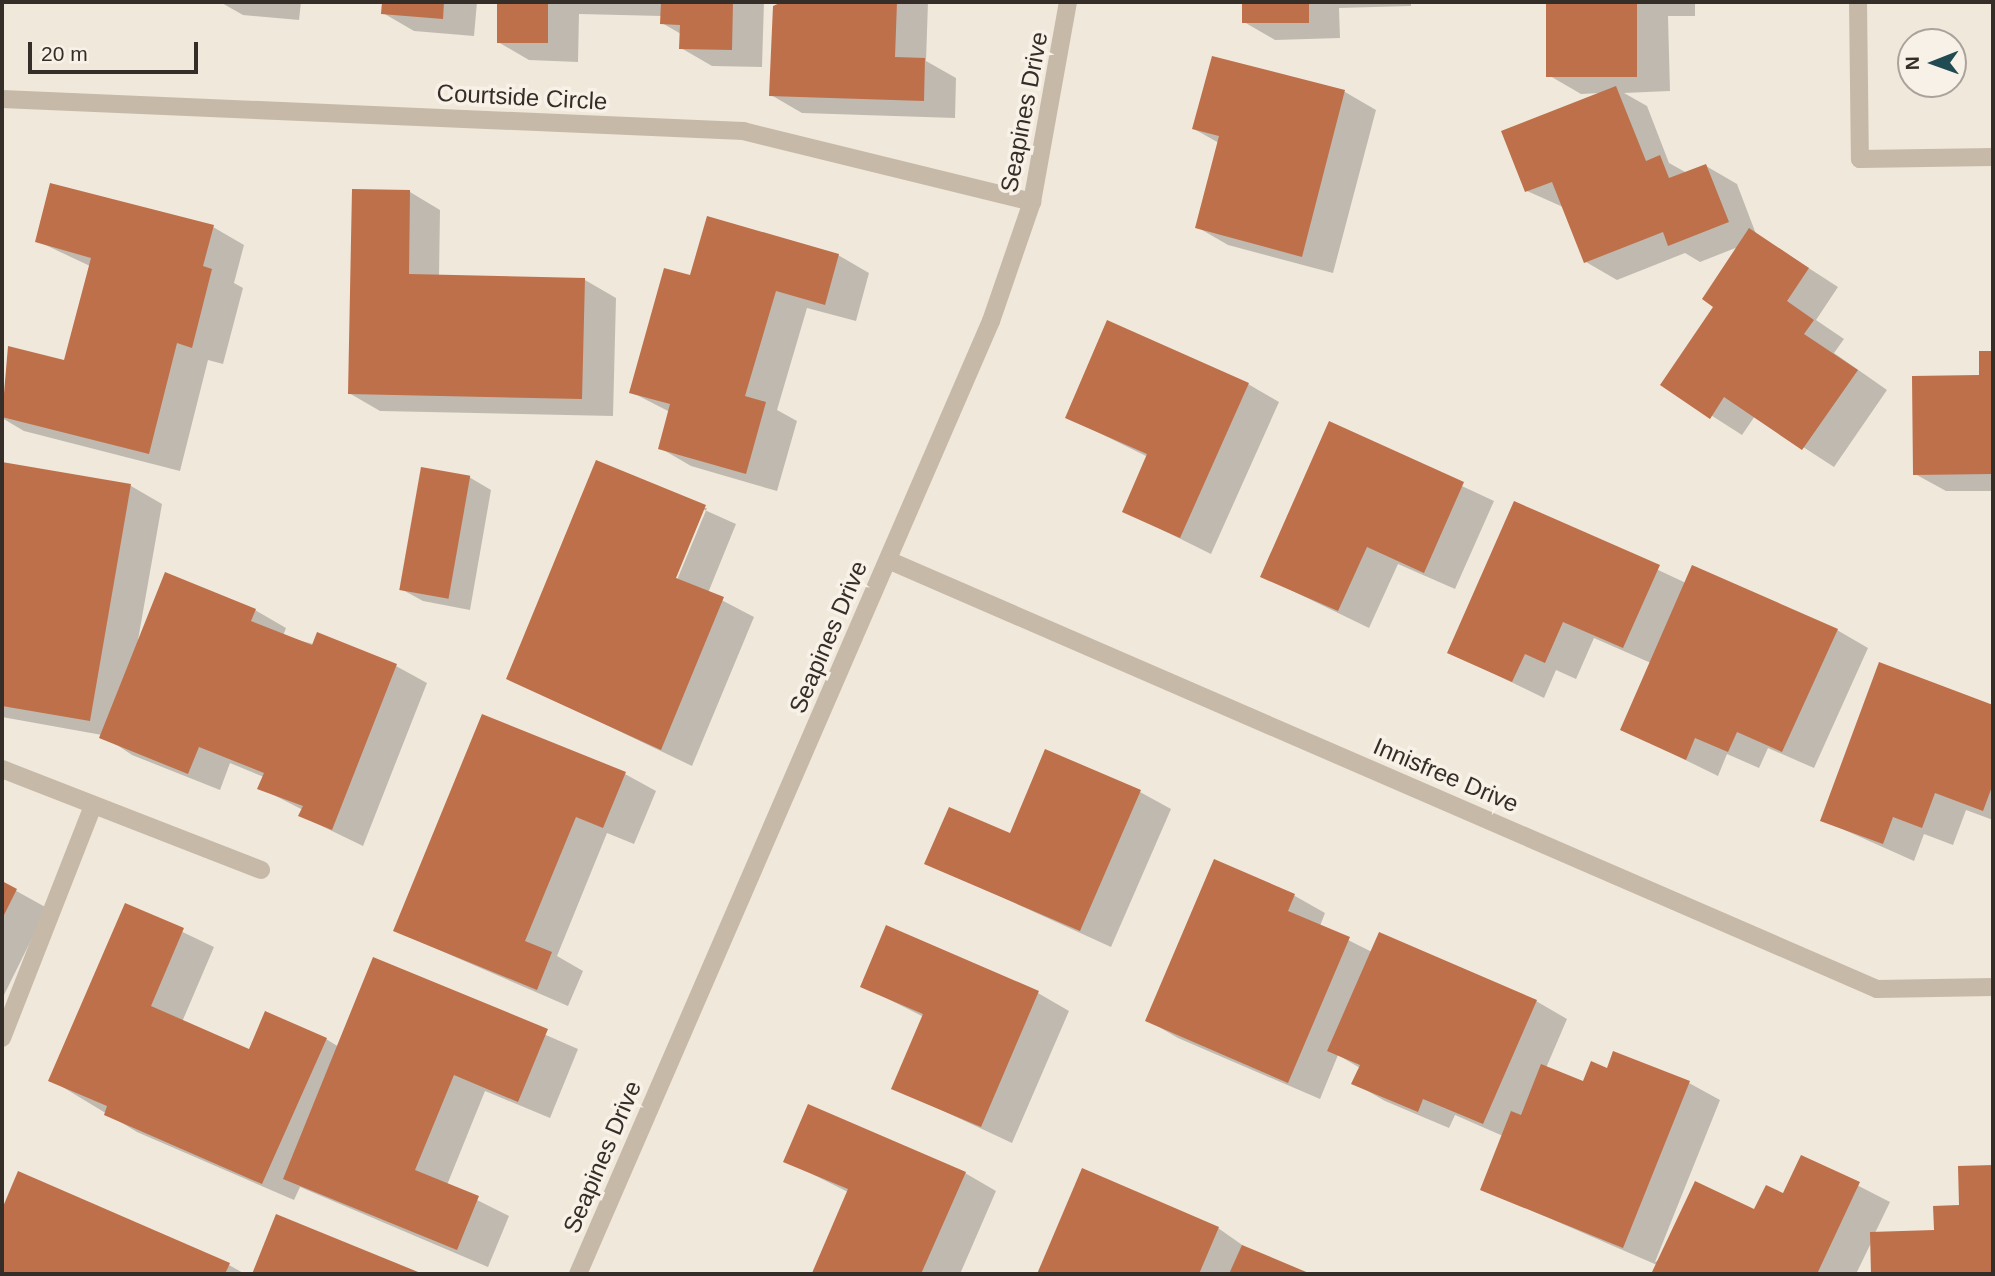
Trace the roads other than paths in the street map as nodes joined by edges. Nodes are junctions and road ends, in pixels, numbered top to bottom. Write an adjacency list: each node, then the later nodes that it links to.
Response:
1 (1068, 2): 5 (street, Seapines Drive)
2 (1858, 2): 4 (street)
3 (2, 99): 5 (street, Courtside Circle)
4 (1993, 157)
5 (1032, 202): 6 (street, Seapines Drive)
6 (888, 560): 10 (street, Innisfree Drive); 12 (street, Seapines Drive)
7 (2, 769): 8 (street)
8 (92, 808): 9 (street); 11 (street)
9 (261, 870)
10 (1993, 987)
11 (2, 1038)
12 (578, 1274)

